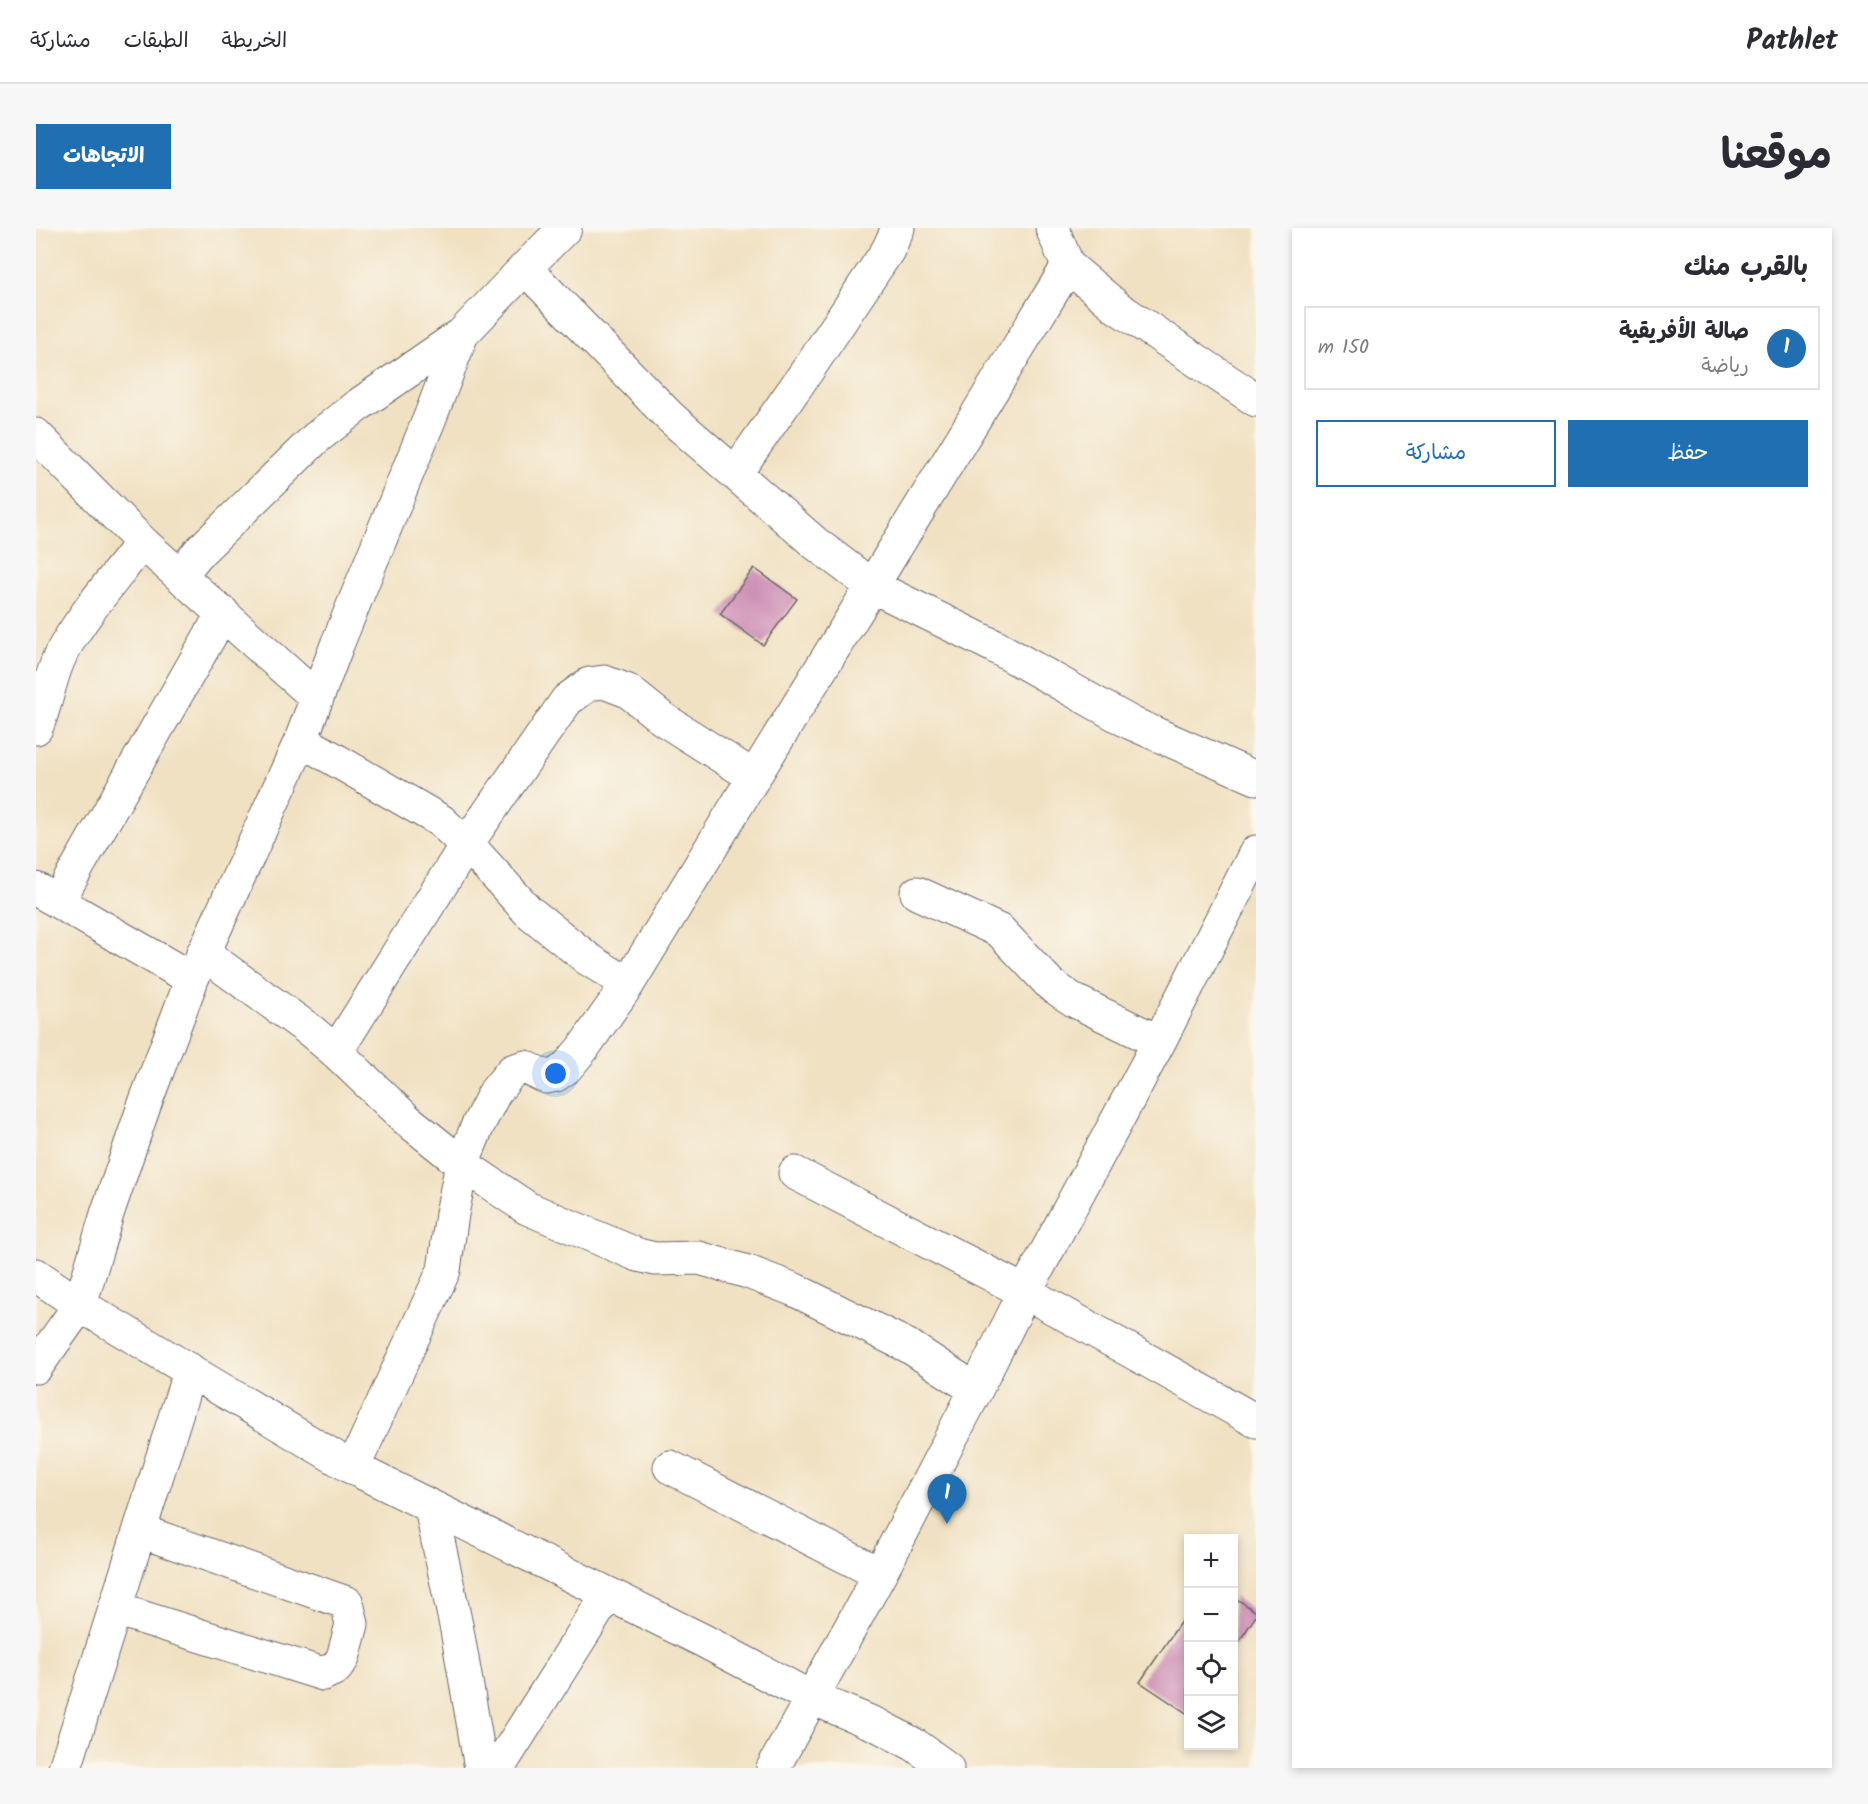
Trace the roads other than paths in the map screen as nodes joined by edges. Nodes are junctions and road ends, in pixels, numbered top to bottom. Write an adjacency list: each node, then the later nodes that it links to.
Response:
1 (565, 228): 5 (street)
2 (898, 228): 9 (street)
3 (1052, 228): 4 (street)
4 (1068, 266): 7 (street); 12 (street)
5 (525, 268): 6 (street); 9 (street)
6 (462, 334): 11 (street); 14 (street)
7 (1253, 391)
8 (36, 435): 10 (street)
9 (735, 474): 12 (street)
10 (142, 543): 11 (street); 15 (street)
11 (180, 575): 13 (street)
12 (872, 586): 17 (street); 18 (street)
13 (223, 613): 14 (street); 22 (street)
14 (317, 698): 16 (street)
15 (36, 728)
16 (301, 740): 19 (street); 23 (street)
17 (754, 777): 19 (street); 24 (street)
18 (1256, 778)
19 (466, 845): 24 (street); 26 (street)
20 (1256, 852): 25 (street)
21 (917, 892): 25 (street)
22 (47, 895): 23 (street)
23 (197, 966): 26 (street); 31 (street)
24 (628, 984): 27 (street)
25 (1159, 1042): 30 (street)
26 (336, 1052): 27 (street)
27 (462, 1164): 34 (street); 37 (street)
28 (795, 1173): 30 (street)
29 (36, 1275): 31 (street)
30 (1025, 1292): 34 (street); 35 (street)
31 (80, 1305): 32 (street); 33 (street)
32 (36, 1367)
33 (190, 1370): 37 (street); 39 (street)
34 (976, 1390): 40 (street)
35 (1256, 1421)
36 (670, 1467): 40 (street)
37 (352, 1468): 38 (street)
38 (431, 1508): 41 (street); 45 (street)
39 (140, 1531): 42 (street); 42 (street)
40 (880, 1574): 43 (street)
41 (608, 1594): 43 (street); 46 (street)
42 (115, 1609): 44 (street)
43 (812, 1698): 47 (street); 48 (street)
44 (65, 1768)
45 (481, 1768)
46 (498, 1768)
47 (773, 1768)
48 (947, 1768)

